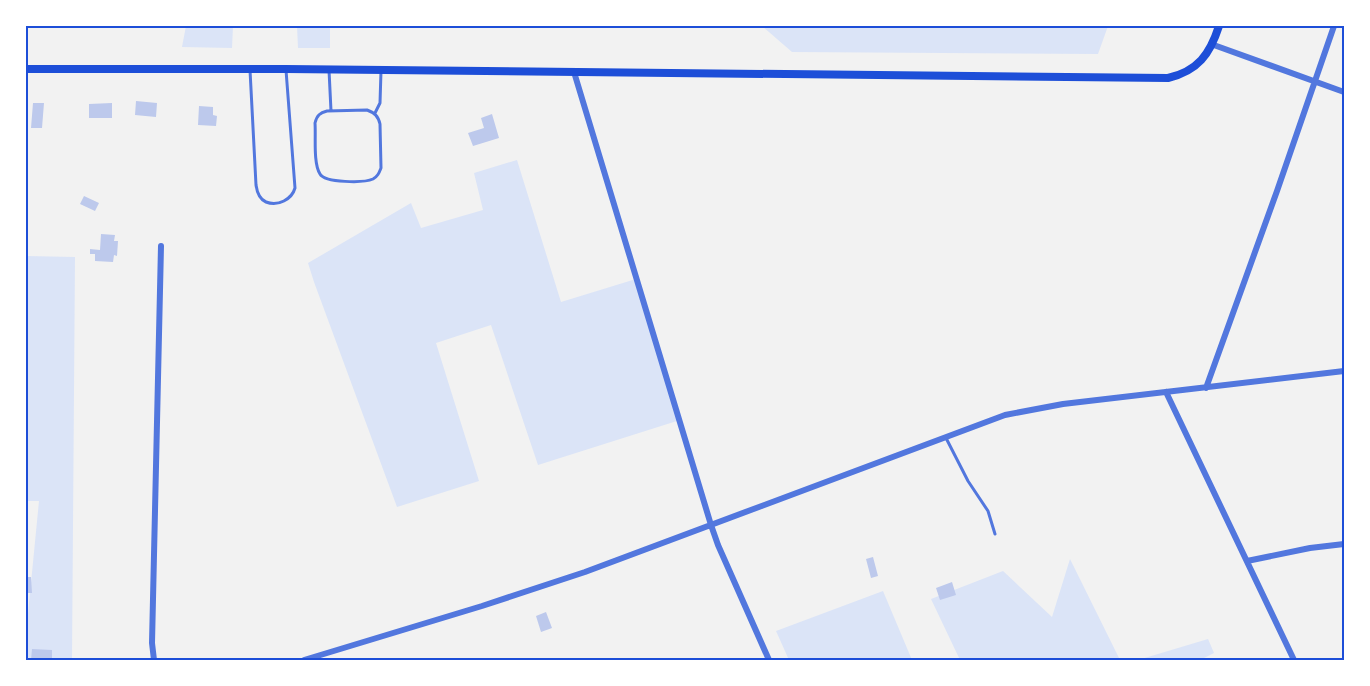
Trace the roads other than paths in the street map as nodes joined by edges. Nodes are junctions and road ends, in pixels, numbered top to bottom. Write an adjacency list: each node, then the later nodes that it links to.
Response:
1 (1219, 26): 3 (main road)
2 (1334, 26): 10 (street)
3 (1211, 45): 9 (main road); 10 (street)
4 (26, 69): 5 (main road)
5 (250, 69): 6 (main road); 6 (lane)
6 (286, 69): 7 (main road)
7 (329, 69): 8 (main road); 12 (lane)
8 (381, 70): 9 (main road); 13 (lane)
9 (574, 72): 19 (street)
10 (1315, 82): 11 (street); 16 (street)
11 (1344, 92)
12 (331, 111): 13 (lane); 13 (lane)
13 (375, 112)
14 (161, 246): 23 (street)
15 (1344, 371): 16 (street)
16 (1206, 388): 17 (street)
17 (1166, 392): 18 (street); 22 (street)
18 (946, 436): 19 (street); 20 (lane)
19 (711, 525): 24 (street); 25 (street)
20 (995, 534)
21 (1344, 544): 22 (street)
22 (1247, 561): 26 (street)
23 (154, 660)
24 (304, 660)
25 (769, 660)
26 (1294, 660)

